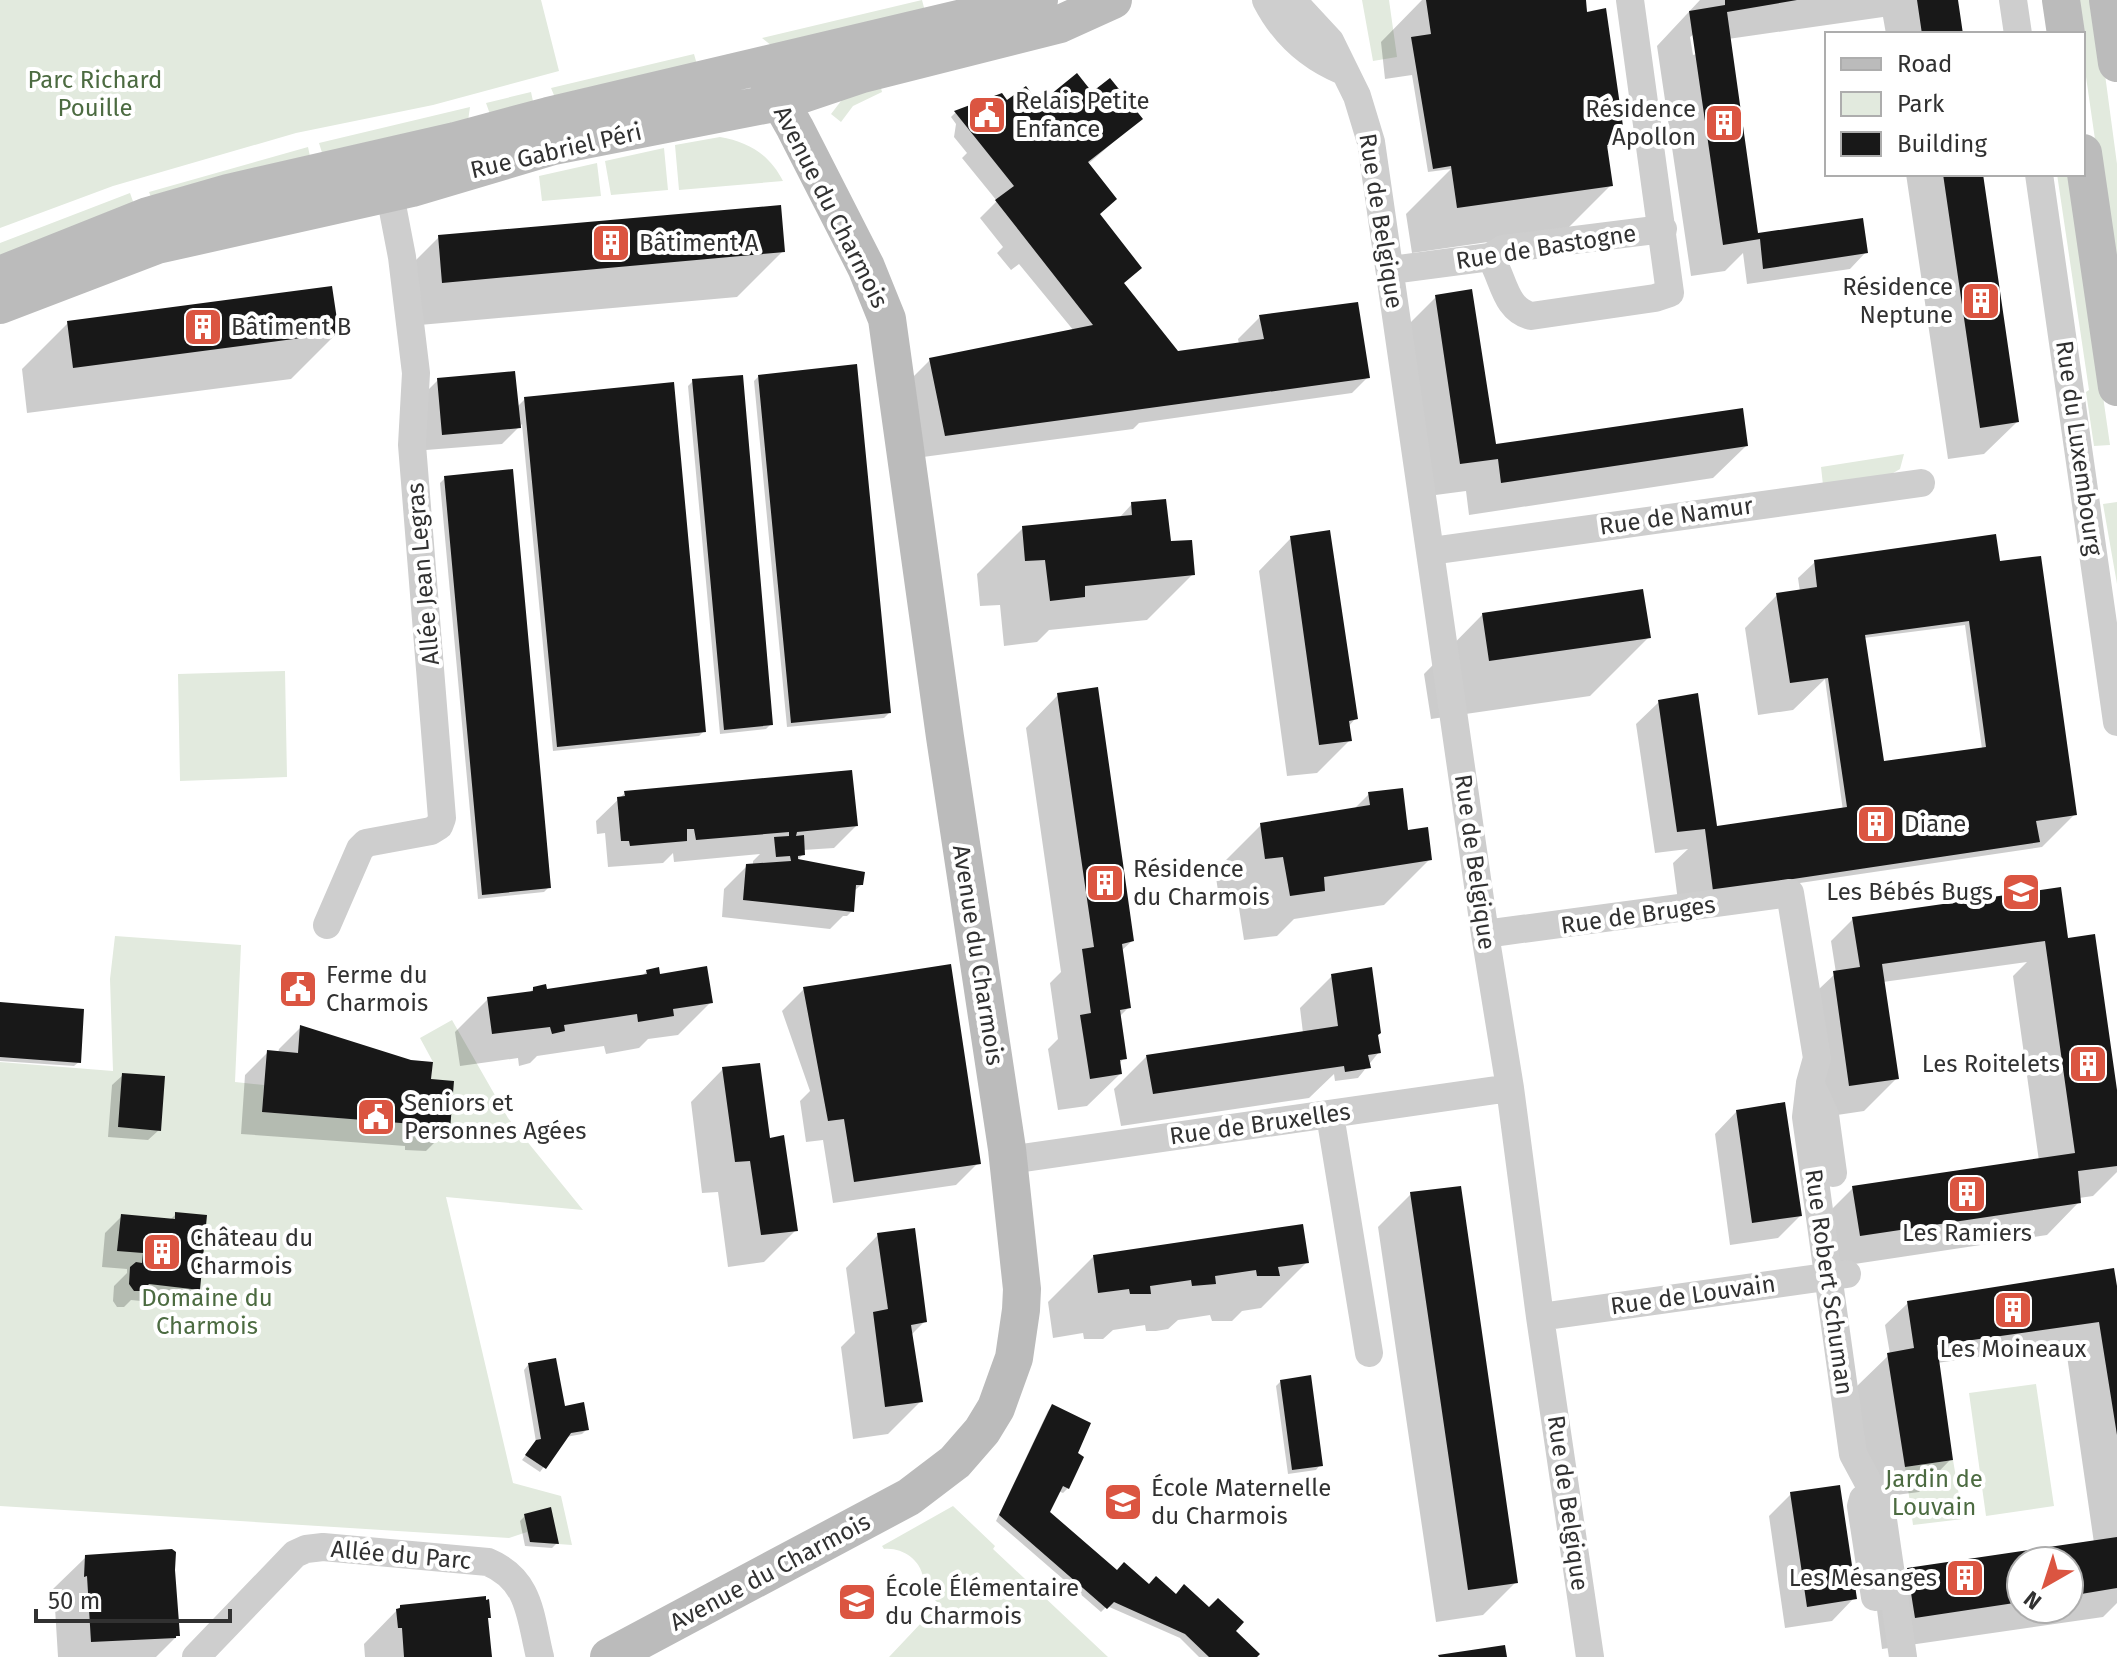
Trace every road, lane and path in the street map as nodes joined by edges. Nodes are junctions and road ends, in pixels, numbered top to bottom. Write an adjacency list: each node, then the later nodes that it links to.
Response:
1 (1039, 0): 10 (street, Rue Gabriel Péri)
2 (1113, 0): 12 (street, Rue Gabriel Péri)
3 (1266, 0): 11 (street)
4 (1292, 0): 11 (street, Rue de Belgique)
5 (1630, 0): 16 (street, Rue de Bastogne)
6 (2013, 0): 8 (street)
7 (2061, 0): 9 (street)
8 (2018, 32)
9 (2066, 32)
10 (760, 66): 12 (street, Avenue du Charmois); 14 (street, Rue Gabriel Péri)
11 (1343, 71): 18 (street, Rue de Belgique)
12 (779, 102): 14 (street, Rue Gabriel Péri); 30 (street, Avenue du Charmois)
13 (2085, 167): 21 (street)
14 (386, 176): 19 (street, Rue Gabriel Péri); 20 (street, Rue Gabriel Péri); 26 (street, Allée Jean Legras)
15 (2039, 176): 24 (street, Rue du Luxembourg)
16 (1663, 229): 17 (street, Rue de Bastogne); 17 (street)
17 (1490, 257): 18 (street, Rue de Bastogne)
18 (1391, 270): 23 (street, Rue de Belgique)
19 (0, 275)
20 (0, 305)
21 (2117, 387)
22 (1921, 483): 23 (street, Rue de Namur)
23 (1431, 551): 27 (street, Rue de Belgique)
24 (2117, 722)
25 (1782, 894): 27 (street, Rue de Bruges); 31 (street, Rue Robert Schuman)
26 (327, 925)
27 (1485, 934): 28 (street, Rue de Belgique)
28 (1510, 1088): 29 (street, Rue de Bruxelles); 32 (street, Rue de Belgique)
29 (1330, 1115): 30 (street, Rue de Bruxelles); 33 (street)
30 (1009, 1160): 37 (street, Avenue du Charmois)
31 (1838, 1275): 32 (street, Rue de Louvain); 34 (street, Rue Robert Schuman)
32 (1540, 1317): 38 (street, Rue de Belgique)
33 (1369, 1353)
34 (1867, 1477): 39 (street, Rue Robert Schuman); 40 (street, Rue Robert Schuman)
35 (196, 1657): 36 (street, Allée du Parc)
36 (540, 1657)
37 (609, 1657)
38 (1590, 1657)
39 (1884, 1657)
40 (1903, 1657)

